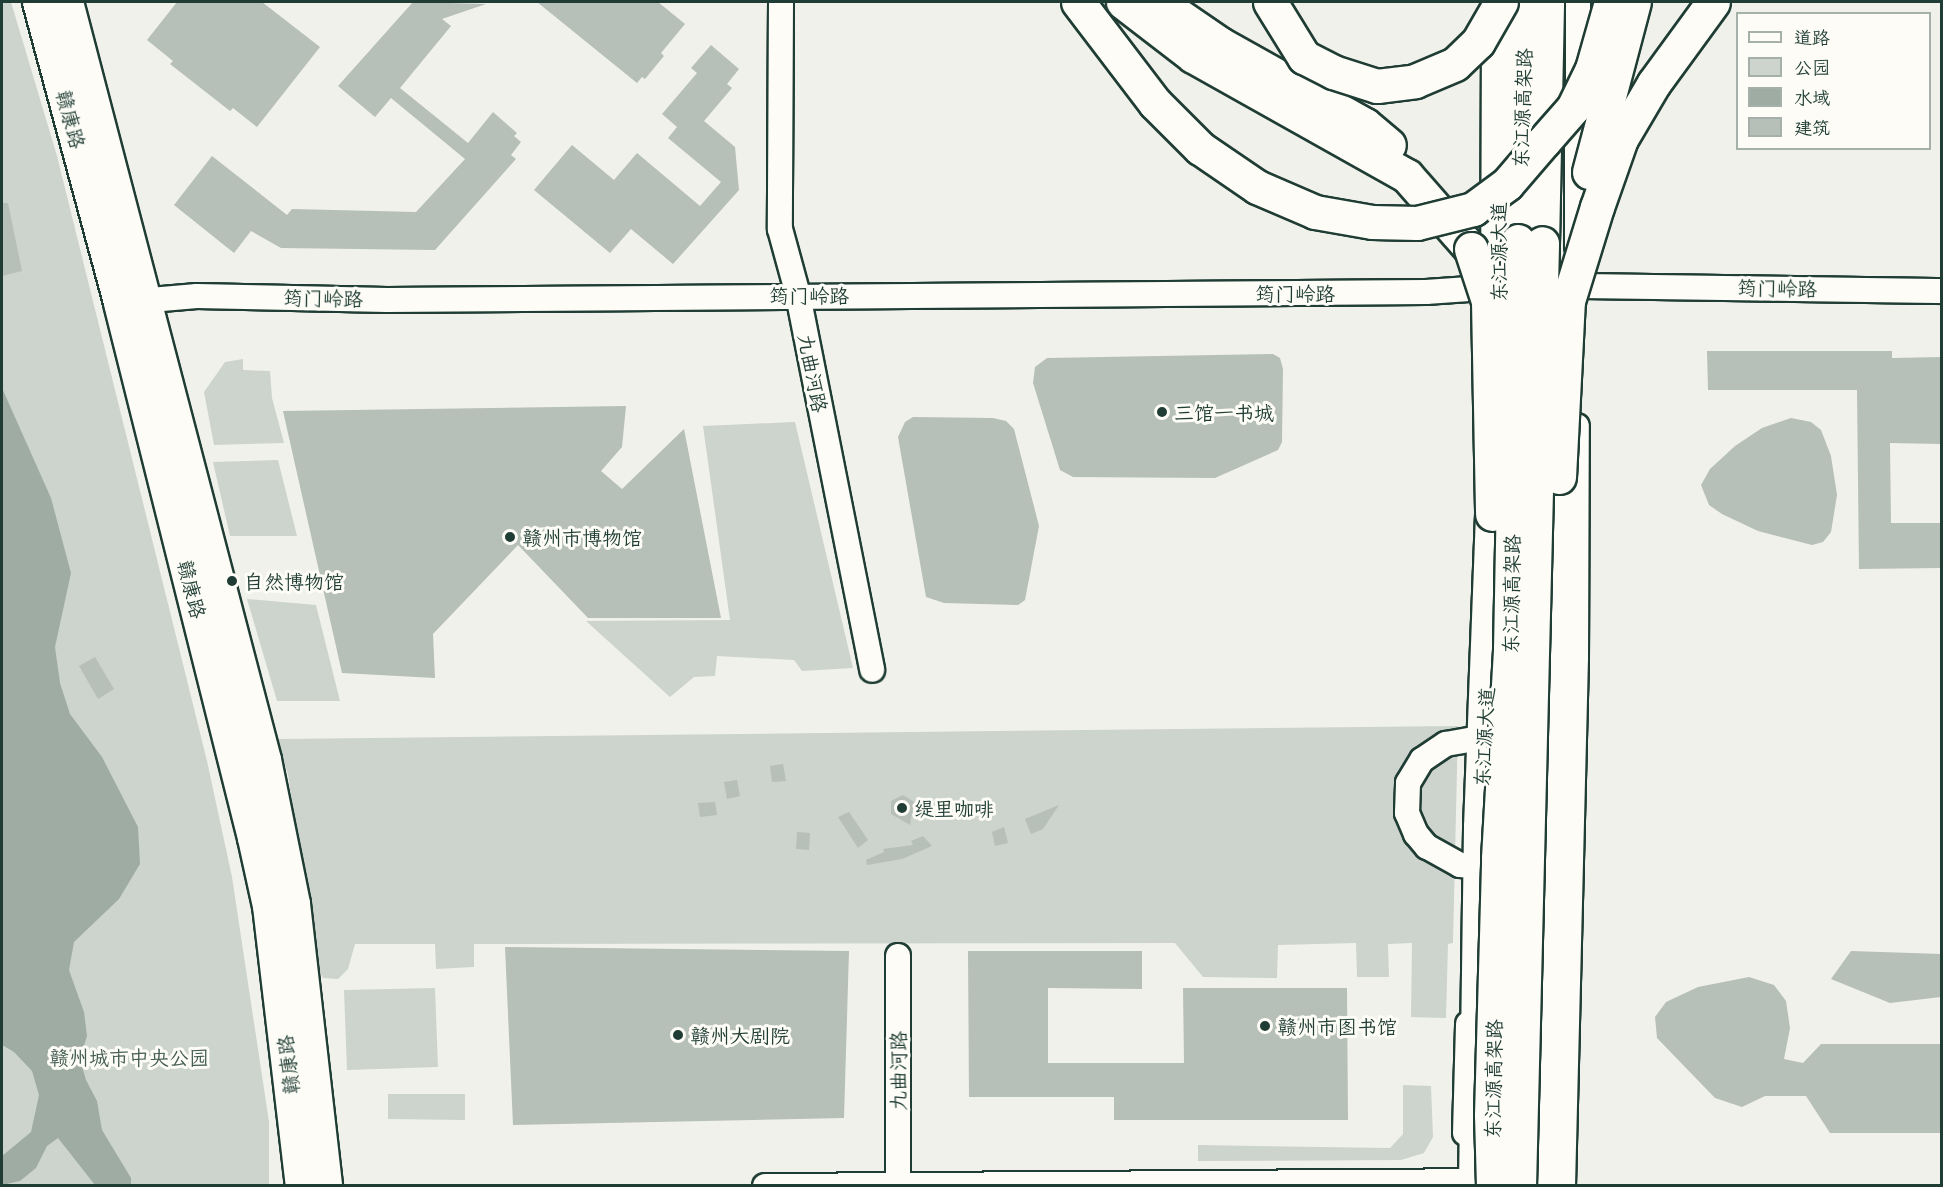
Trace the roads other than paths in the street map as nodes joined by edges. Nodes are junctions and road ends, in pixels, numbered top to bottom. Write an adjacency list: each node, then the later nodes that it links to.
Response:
1 (39, 2): 22 (main road, 赣康路)
2 (67, 2): 22 (main road, 赣康路)
3 (781, 2): 21 (street, 九曲河路)
4 (1078, 2): 14 (highway, bridge)
5 (1123, 2): 17 (highway)
6 (1159, 2): 17 (highway)
7 (1270, 2): 9 (highway, bridge)
8 (1486, 2): 18 (street)
9 (1500, 2): 18 (main road, 东江源大道)
10 (1524, 2): 25 (highway, 东江源高架路, bridge)
11 (1547, 2): 25 (highway, 东江源高架路, bridge)
12 (1554, 2): 33 (main road)
13 (1578, 2): 20 (street)
14 (1611, 2)
15 (1634, 2): 20 (highway, bridge)
16 (1713, 2): 20 (highway, bridge)
17 (1471, 249): 25 (highway, bridge)
18 (1490, 288): 21 (street, 筠门岭路); 24 (street); 29 (main road, 东江源大道)
19 (1941, 291): 20 (street, 筠门岭路)
20 (1572, 293): 25 (highway, bridge); 33 (street)
21 (798, 295): 22 (street, 筠门岭路); 23 (street, 九曲河路)
22 (133, 301): 30 (main road, 赣康路); 31 (main road, 赣康路)
23 (872, 670)
24 (1474, 739): 25 (street); 25 (street)
25 (1498, 863): 27 (highway, 东江源高架路, bridge); 29 (street)
26 (898, 956): 28 (street, 九曲河路)
27 (1505, 1112): 29 (highway, 东江源高架路, bridge); 33 (highway, 东江源高架路, bridge)
28 (898, 1184): 29 (street); 32 (street)
29 (1476, 1184): 33 (street)
30 (302, 1185)
31 (327, 1185)
32 (765, 1185)
33 (1543, 1185)

